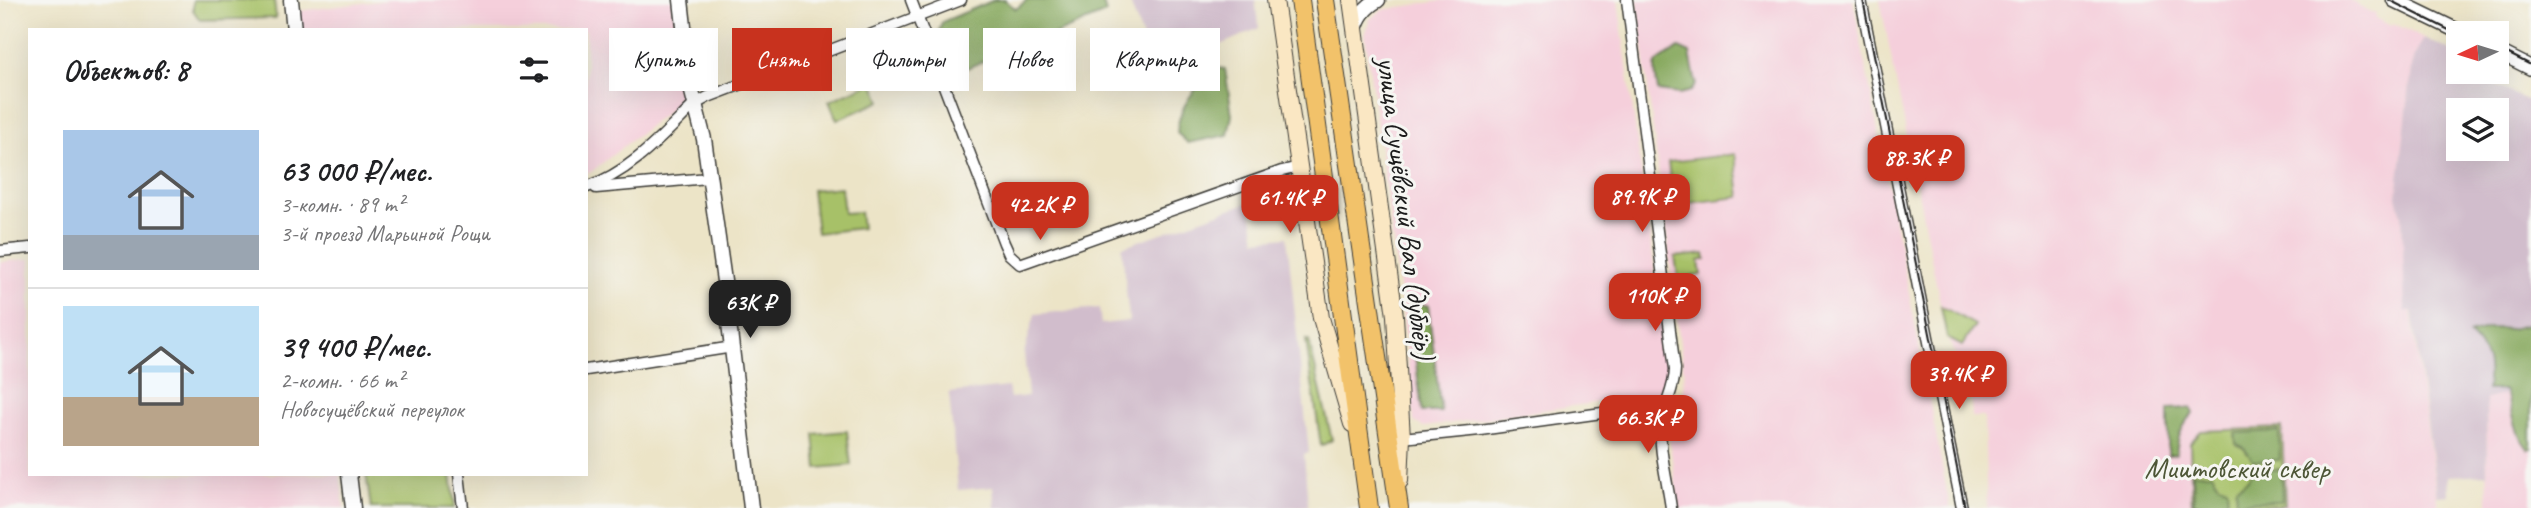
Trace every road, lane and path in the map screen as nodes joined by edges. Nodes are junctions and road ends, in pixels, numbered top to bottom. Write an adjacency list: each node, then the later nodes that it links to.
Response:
1 (290, 0): 15 (street)
2 (681, 0): 19 (street)
3 (911, 0): 13 (street)
4 (961, 0): 13 (street)
5 (1275, 0): 20 (main road)
6 (1300, 0): 30 (main road)
7 (1325, 0): 37 (main road)
8 (1351, 0): 16 (main road, улица Сущёвский Вал (дублёр))
9 (1378, 0): 16 (street)
10 (1627, 0): 28 (street)
11 (1861, 0): 39 (street)
12 (2395, 0): 14 (street)
13 (918, 17): 19 (street); 20 (street)
14 (2446, 25)
15 (294, 28)
16 (1355, 31): 29 (main road, улица Сущёвский Вал (дублёр))
17 (2510, 58): 18 (street)
18 (2531, 68)
19 (695, 104): 21 (street); 22 (street)
20 (1299, 166): 30 (main road)
21 (709, 178): 23 (street); 26 (street)
22 (588, 187)
23 (588, 187)
24 (25, 249): 25 (street)
25 (0, 251)
26 (733, 347): 27 (street); 35 (street)
27 (588, 370)
28 (1666, 404): 29 (street); 38 (street)
29 (1402, 438): 37 (main road, улица Сущёвский Вал (дублёр))
30 (1362, 457): 36 (main road)
31 (349, 476): 33 (street)
32 (458, 476): 34 (street)
33 (353, 508)
34 (463, 508)
35 (751, 508)
36 (1369, 508)
37 (1399, 508)
38 (1671, 508)
39 (1962, 508)

